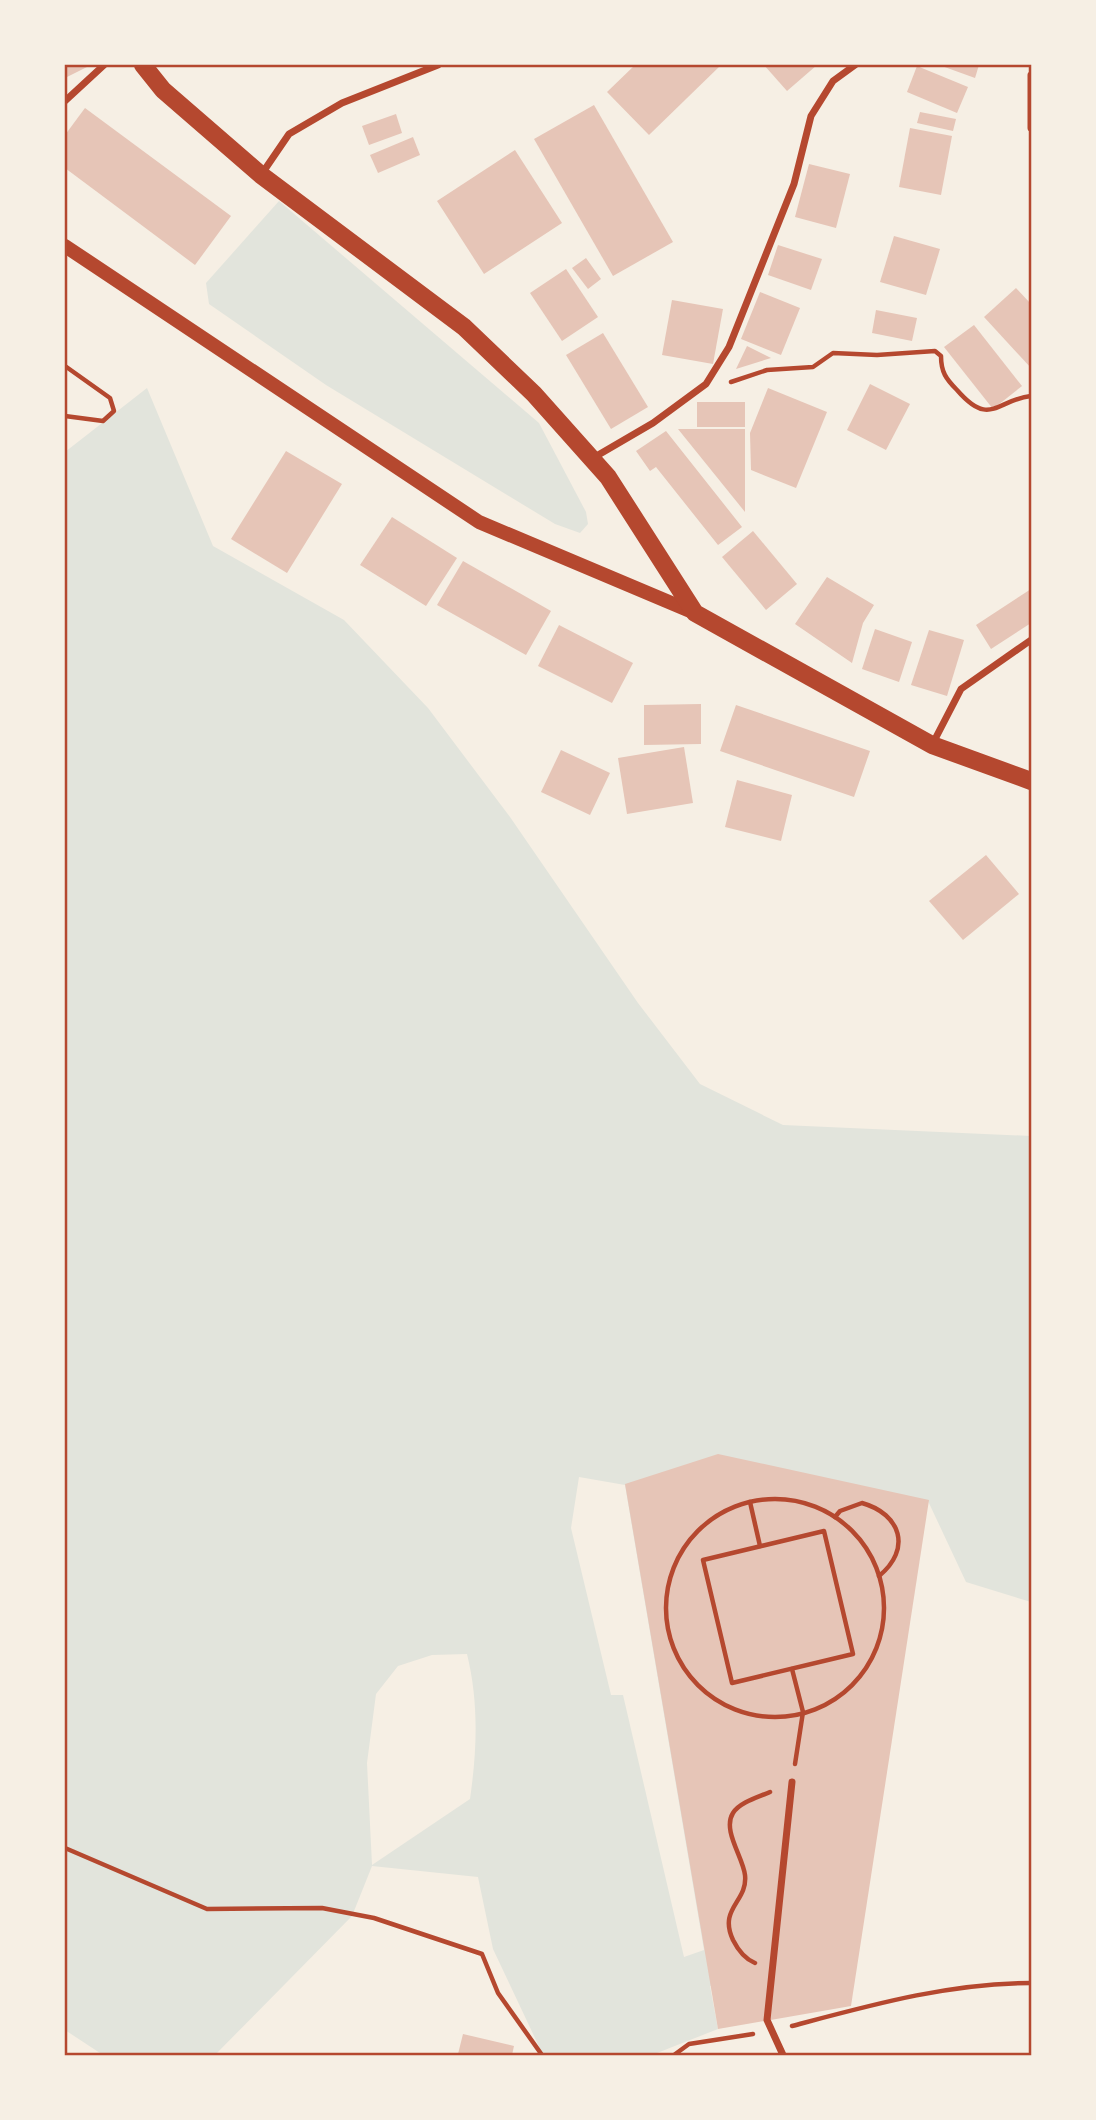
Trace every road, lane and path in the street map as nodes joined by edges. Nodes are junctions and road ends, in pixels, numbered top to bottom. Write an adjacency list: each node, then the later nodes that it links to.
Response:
1 (104, 65): 6 (street)
2 (142, 65): 8 (main road)
3 (438, 65): 8 (street)
4 (855, 65): 11 (street)
5 (1031, 75): 7 (street)
6 (65, 101)
7 (1031, 128)
8 (261, 175): 14 (main road)
9 (65, 246): 15 (main road)
10 (65, 366): 13 (path)
11 (706, 384): 12 (path); 14 (street)
12 (1031, 396)
13 (65, 416)
14 (592, 459): 15 (main road)
15 (695, 613): 17 (main road)
16 (1031, 640): 17 (street)
17 (932, 745): 18 (main road)
18 (1031, 781)
19 (750, 1502): 20 (path); 21 (path); 24 (path)
20 (835, 1517): 22 (path); 22 (path)
21 (760, 1546): 23 (path); 23 (path)
22 (879, 1576): 24 (path)
23 (792, 1669): 24 (path)
24 (803, 1712): 25 (path)
25 (792, 1785): 27 (street); 27 (path)
26 (65, 1849): 30 (path)
27 (772, 1970): 29 (street)
28 (1031, 1983): 29 (path)
29 (772, 2031): 31 (path); 32 (street)
30 (542, 2055)
31 (674, 2055)
32 (783, 2055)

